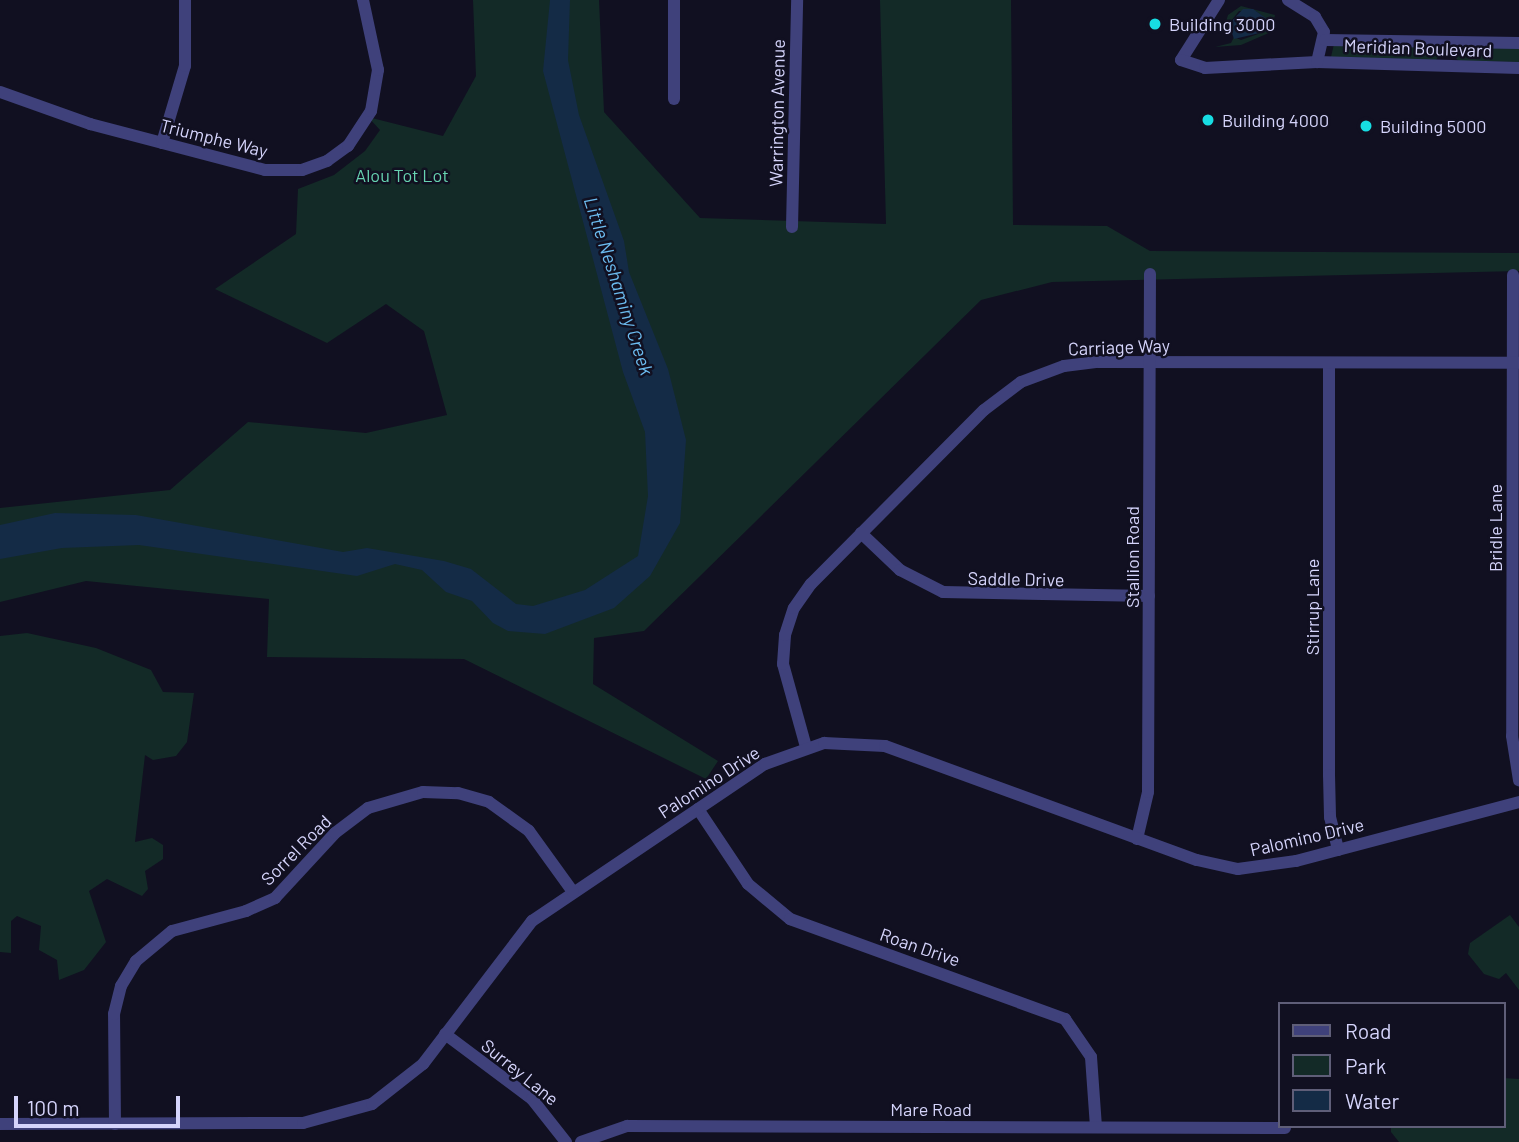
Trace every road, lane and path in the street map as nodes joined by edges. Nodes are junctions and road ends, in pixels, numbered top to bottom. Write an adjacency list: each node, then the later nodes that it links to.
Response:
1 (186, 0): 13 (street)
2 (363, 0): 13 (street, Triumphe Way)
3 (674, 0): 12 (street)
4 (797, 0): 14 (street, Warrington Avenue)
5 (1219, 0): 9 (street, Meridian Boulevard)
6 (1288, 0): 7 (street, Meridian Boulevard)
7 (1325, 40): 8 (street, Meridian Boulevard); 9 (street, Meridian Boulevard)
8 (1519, 43)
9 (1317, 62): 10 (street, Meridian Boulevard)
10 (1519, 68)
11 (0, 92): 13 (street, Triumphe Way)
12 (674, 99)
13 (162, 143)
14 (792, 227)
15 (1150, 274): 17 (street, Stallion Road)
16 (1513, 275): 19 (street, Bridle Lane)
17 (1150, 363): 18 (street, Carriage Way); 20 (street, Carriage Way); 21 (street, Stallion Road)
18 (1329, 363): 19 (street, Carriage Way); 27 (street, Stirrup Lane)
19 (1516, 363): 23 (street, Bridle Lane)
20 (861, 533): 21 (street, Saddle Drive); 22 (street, Carriage Way)
21 (1149, 597): 26 (street, Stallion Road)
22 (806, 747): 25 (street, Palomino Drive); 26 (street, Palomino Drive)
23 (1519, 780)
24 (1519, 802): 27 (street, Palomino Drive)
25 (698, 810): 28 (street, Palomino Drive); 32 (street, Roan Drive)
26 (1137, 839): 27 (street, Palomino Drive)
27 (1338, 850)
28 (573, 892): 29 (street, Palomino Drive); 31 (street, Sorrel Road)
29 (445, 1034): 31 (street, Palomino Drive); 34 (street, Surrey Lane)
30 (0, 1124): 31 (street, Palomino Drive)
31 (115, 1124)
32 (1096, 1126): 33 (street, Mare Road); 35 (street, Mare Road)
33 (1278, 1128)
34 (566, 1142)
35 (580, 1142)

